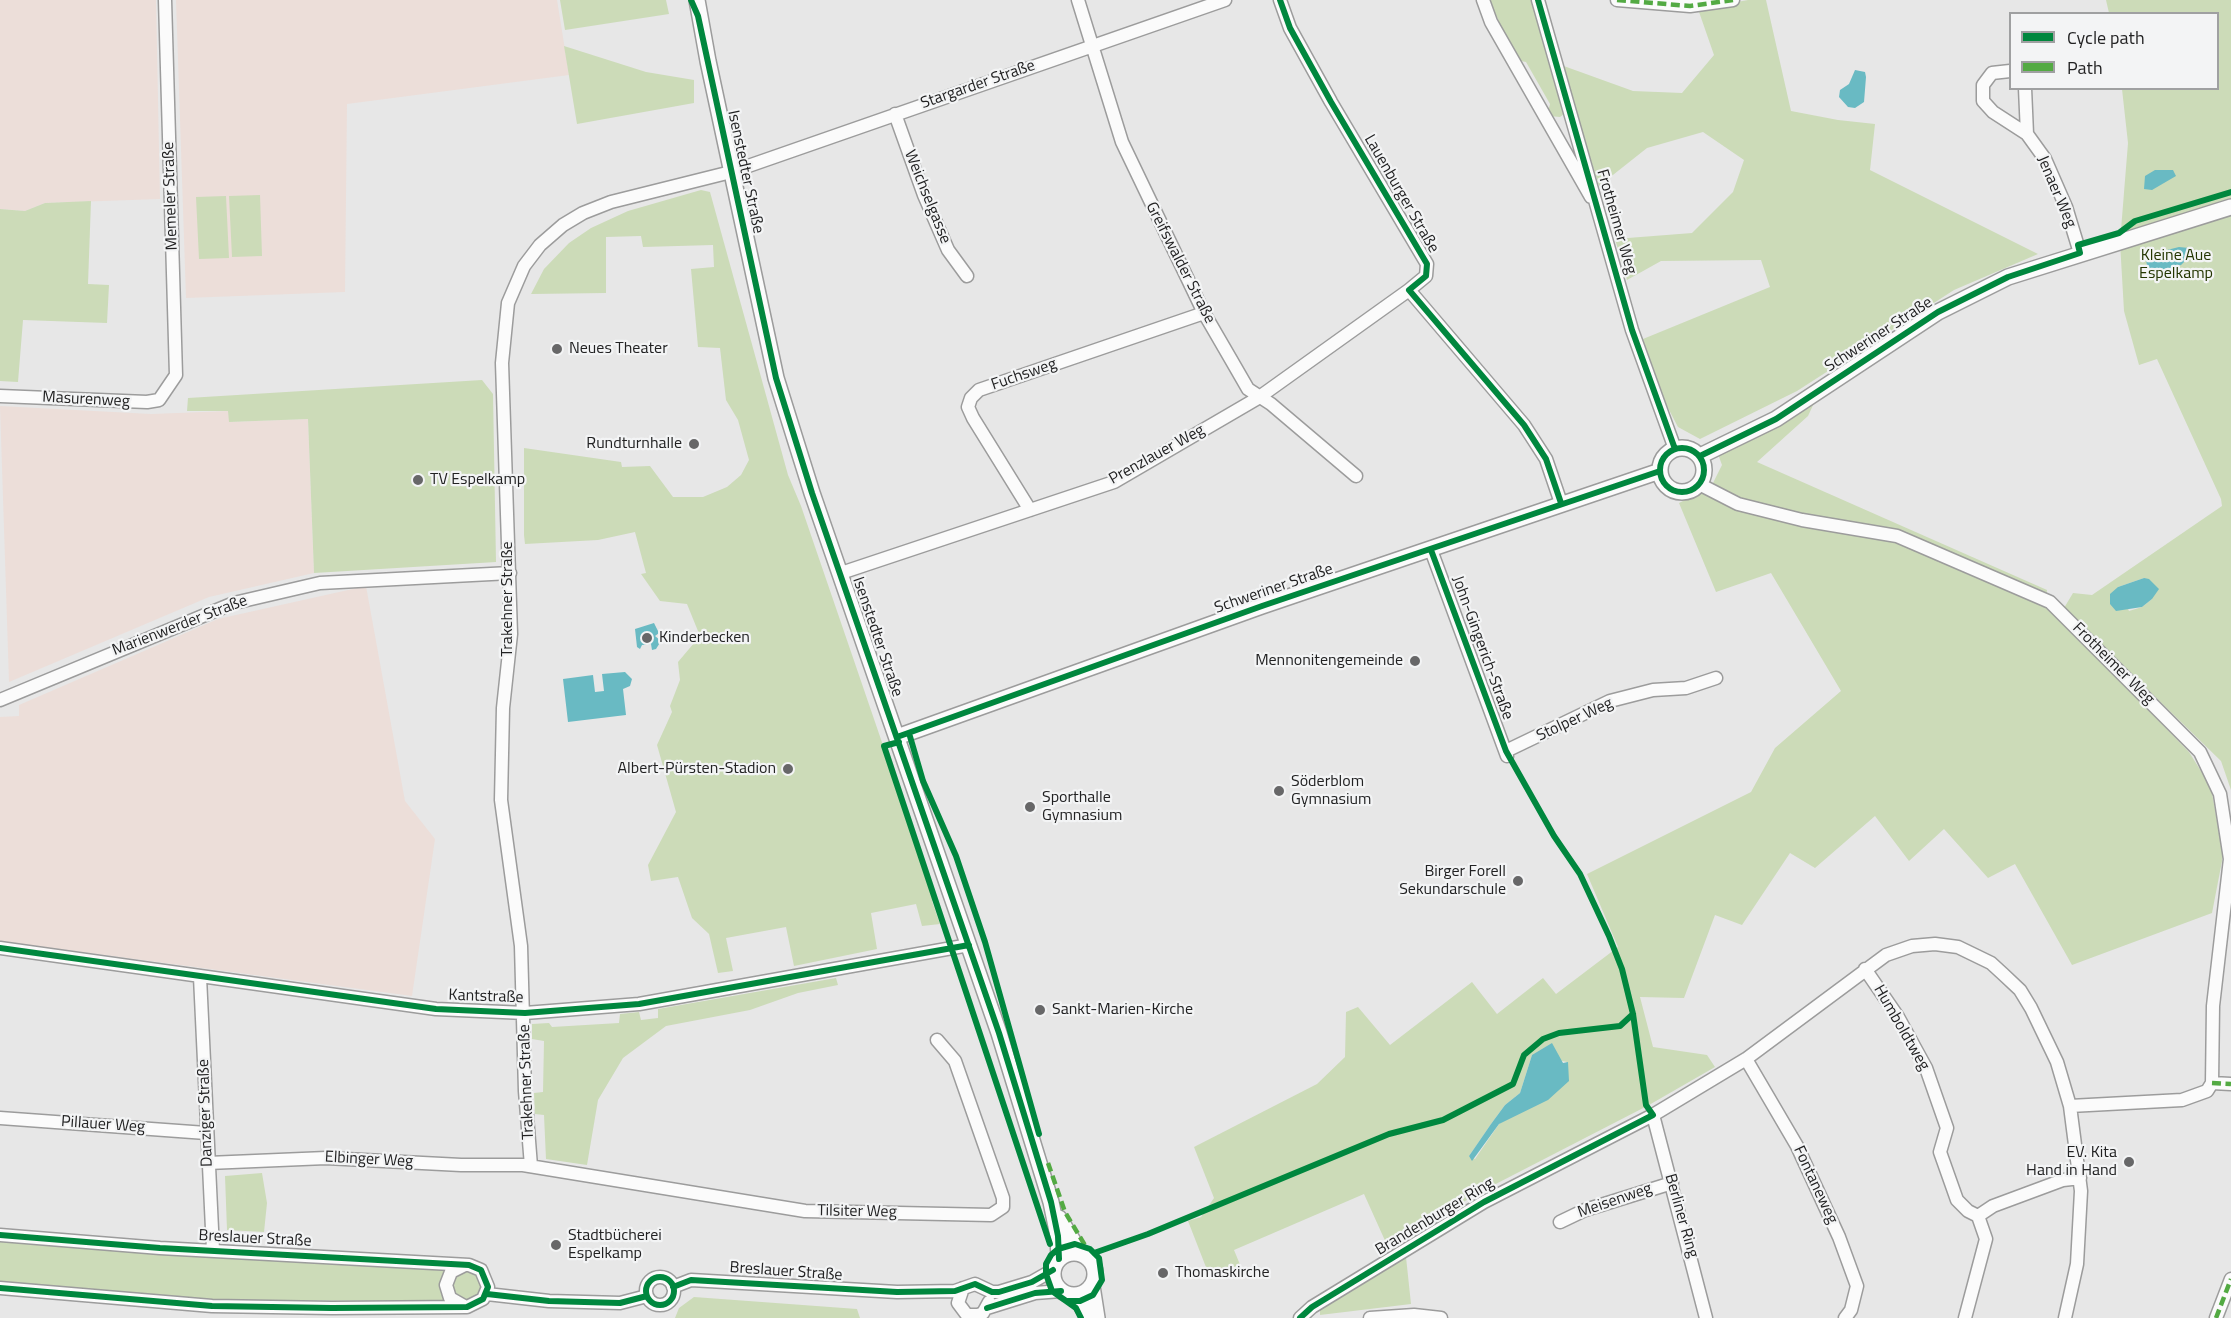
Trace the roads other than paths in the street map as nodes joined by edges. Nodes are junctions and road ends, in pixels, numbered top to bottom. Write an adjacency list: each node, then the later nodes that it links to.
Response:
1 (165, 0): 26 (street, Memeler Straße)
2 (691, 0): 11 (street, Isenstedter Straße)
3 (697, 0): 11 (street, Isenstedter Straße)
4 (1078, 0): 12 (street, Greifswalder Straße)
5 (1225, 0): 12 (street, Stargarder Straße)
6 (1280, 0): 24 (street, Lauenburger Straße)
7 (1483, 0): 17 (street, Frotheimer Weg)
8 (1538, 0): 15 (street, Frotheimer Weg)
9 (1617, 0): 10 (street)
10 (1733, 0)
11 (698, 16): 19 (street, Isenstedter Straße)
12 (1091, 46): 16 (street, Stargarder Straße); 25 (street, Greifswalder Straße)
13 (2009, 72): 18 (street, Jenaer Weg)
14 (2025, 90): 18 (street)
15 (1570, 112): 17 (street); 20 (street, Frotheimer Weg)
16 (895, 114): 19 (street, Stargarder Straße); 23 (street, Weichselgasse)
17 (1547, 122): 20 (street, Frotheimer Weg)
18 (2027, 134): 22 (street, Jenaer Weg)
19 (731, 172): 37 (street, Trakehner Straße); 38 (street, Isenstedter Straße)
20 (1595, 202): 29 (street, Frotheimer Weg)
21 (2231, 207): 22 (street, Schweriner Straße)
22 (2080, 253): 30 (street, Schweriner Straße)
23 (967, 276)
24 (1409, 290): 28 (street, Prenzlauer Weg); 34 (street)
25 (1204, 313): 28 (street, Greifswalder Straße); 35 (street, Fuchsweg)
26 (168, 390): 27 (street, Masurenweg)
27 (0, 396)
28 (1258, 398): 32 (street, Greifswalder Straße); 35 (street, Prenzlauer Weg)
29 (1675, 449): 30 (street); 31 (street)
30 (1700, 456): 33 (street)
31 (1660, 471): 33 (street); 34 (street, Schweriner Straße)
32 (1356, 476)
33 (1699, 484): 43 (street, Frotheimer Weg)
34 (1561, 502): 36 (street, Schweriner Straße)
35 (1030, 510): 38 (street, Prenzlauer Weg)
36 (1431, 550): 41 (street, Schweriner Straße); 42 (street, John-Gingerich-Straße)
37 (510, 573): 40 (street, Marienwerder Straße); 48 (street, Trakehner Straße)
38 (841, 573): 41 (street, Isenstedter Straße)
39 (1716, 678): 42 (street, Stolper Weg)
40 (0, 700)
41 (897, 737): 44 (street, Isenstedter Straße)
42 (1507, 753)
43 (2225, 795): 51 (street, Frotheimer Weg)
44 (969, 945): 48 (street, Kantstraße); 61 (street, Isenstedter Straße)
45 (0, 948): 47 (street, Kantstraße)
46 (1865, 969): 50 (street, Brandenburger Ring); 53 (street, Brandenburger Ring); 62 (street, Humboldtweg)
47 (200, 977): 48 (street, Kantstraße); 56 (street, Danziger Straße)
48 (525, 1013): 58 (street, Trakehner Straße)
49 (938, 1040): 58 (street, Tilsiter Weg)
50 (1746, 1059): 54 (street, Brandenburger Ring); 93 (street, Fontaneweg)
51 (2212, 1083): 52 (street); 53 (street)
52 (2231, 1084)
53 (2070, 1106): 59 (street, Brandenburger Ring)
54 (1653, 1115): 60 (street, Berliner Ring); 89 (street, Brandenburger Ring)
55 (0, 1118): 56 (street, Pillauer Weg)
56 (206, 1133): 57 (street, Danziger Straße)
57 (208, 1163): 58 (street, Elbinger Weg); 65 (street, Danziger Straße)
58 (531, 1166)
59 (2080, 1178): 62 (street); 95 (street, Brandenburger Ring)
60 (1672, 1183): 63 (street, Meisenweg); 92 (street, Berliner Ring)
61 (1051, 1202): 66 (street, Isenstedter Straße); 68 (street, Isenstedter Straße)
62 (1978, 1216): 94 (street)
63 (1560, 1222)
64 (0, 1235): 65 (street, Breslauer Straße)
65 (213, 1250): 67 (street, Breslauer Straße)
66 (1082, 1254): 68 (street); 70 (street)
67 (469, 1264): 75 (street); 78 (street)
68 (1056, 1264): 74 (street); 77 (street)
69 (2231, 1279): 96 (street)
70 (1092, 1286): 77 (street); 88 (street)
71 (673, 1287): 76 (street, Breslauer Straße); 79 (street, Breslauer Straße); 79 (street, Breslauer Straße)
72 (0, 1288): 83 (street)
73 (963, 1288): 74 (street); 76 (street, Breslauer Straße); 82 (street)
74 (986, 1290): 81 (street)
75 (447, 1292): 80 (street); 84 (street)
76 (897, 1292): 82 (street, Breslauer Straße)
77 (1068, 1293): 81 (street); 87 (street)
78 (487, 1294): 79 (street, Breslauer Straße); 80 (street)
79 (647, 1296)
80 (467, 1307): 84 (street)
81 (987, 1308): 85 (street)
82 (959, 1310): 85 (street)
83 (212, 1312): 84 (street)
84 (442, 1313)
85 (971, 1317)
86 (1415, 1317): 90 (street); 91 (street)
87 (1089, 1318)
88 (1097, 1318)
89 (1300, 1318)
90 (1371, 1318)
91 (1441, 1318)
92 (1707, 1318)
93 (1845, 1318)
94 (1965, 1318)
95 (2065, 1318)
96 (2216, 1318)

